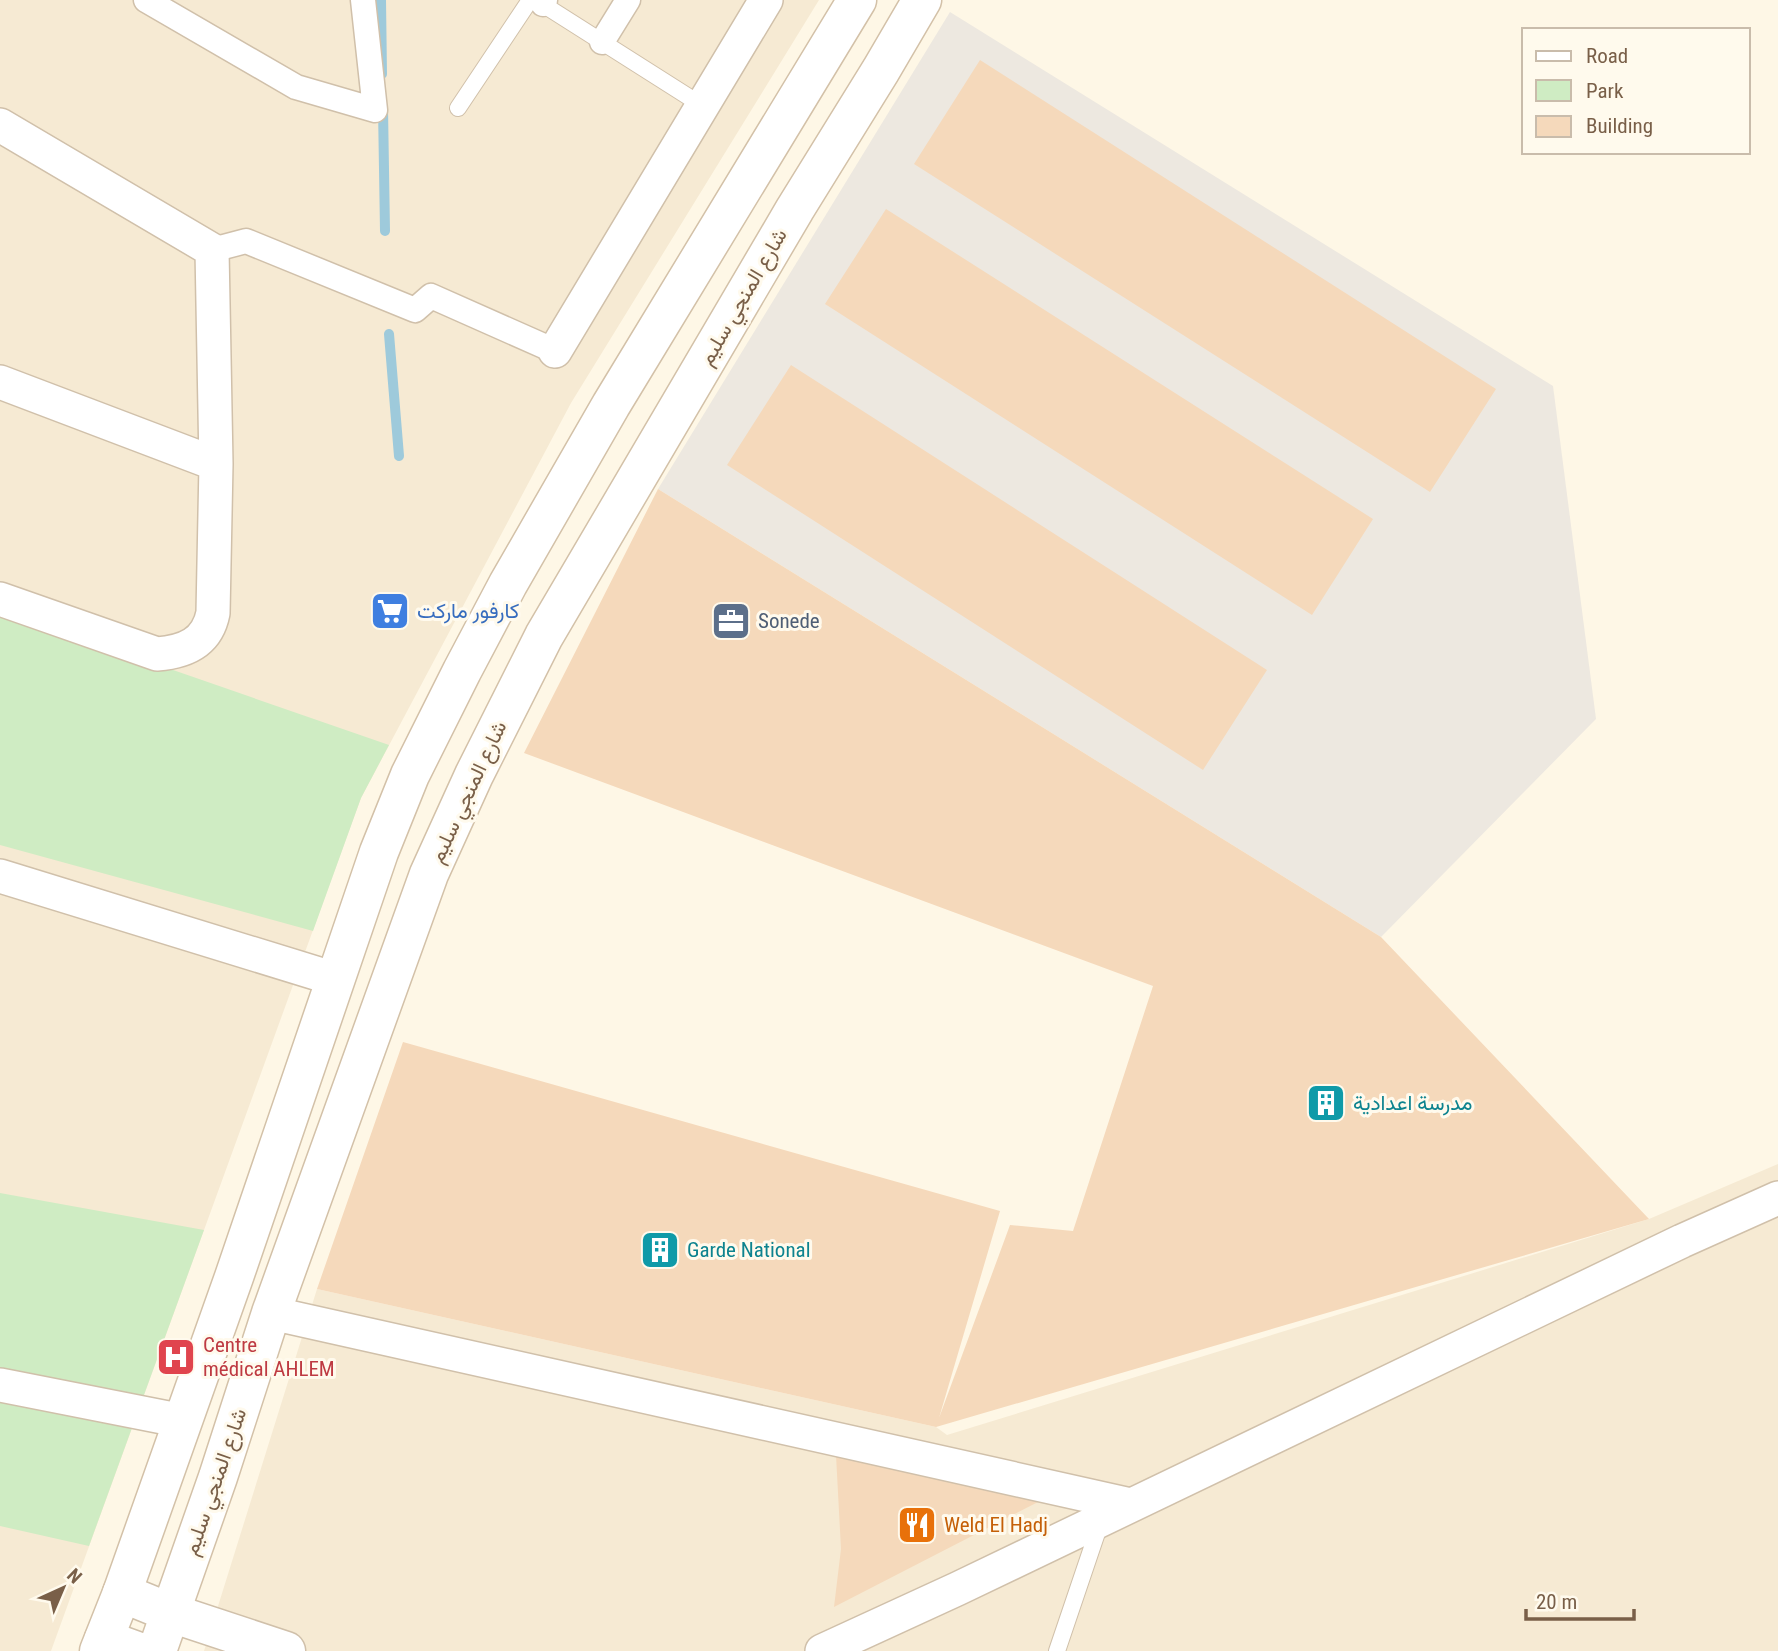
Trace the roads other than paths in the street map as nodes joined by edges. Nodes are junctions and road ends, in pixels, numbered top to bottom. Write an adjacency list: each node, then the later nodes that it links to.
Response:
1 (146, 0): 2 (street)
2 (363, 0)
3 (628, 0): 8 (street)
4 (766, 0): 9 (street)
5 (857, 0): 18 (main road)
6 (922, 0): 20 (main road, شارع المنجي سليم)
7 (538, 1): 8 (lane); 10 (lane)
8 (602, 42): 9 (lane)
9 (703, 106): 13 (street)
10 (458, 108)
11 (0, 125): 12 (street)
12 (212, 250): 13 (street); 15 (street)
13 (555, 351)
14 (0, 382): 15 (street)
15 (216, 464): 16 (street)
16 (0, 599)
17 (0, 876): 18 (street)
18 (335, 979): 22 (main road)
19 (1778, 1198): 23 (street)
20 (271, 1313): 23 (street); 26 (main road, شارع المنجي سليم)
21 (0, 1385): 22 (street)
22 (183, 1421): 25 (main road)
23 (1132, 1505): 24 (street)
24 (1102, 1519): 30 (street); 31 (lane)
25 (122, 1592): 26 (main road); 27 (main road)
26 (171, 1613): 28 (main road, شارع المنجي سليم); 29 (main road)
27 (113, 1647)
28 (157, 1651)
29 (286, 1651)
30 (822, 1651)
31 (1057, 1651)

